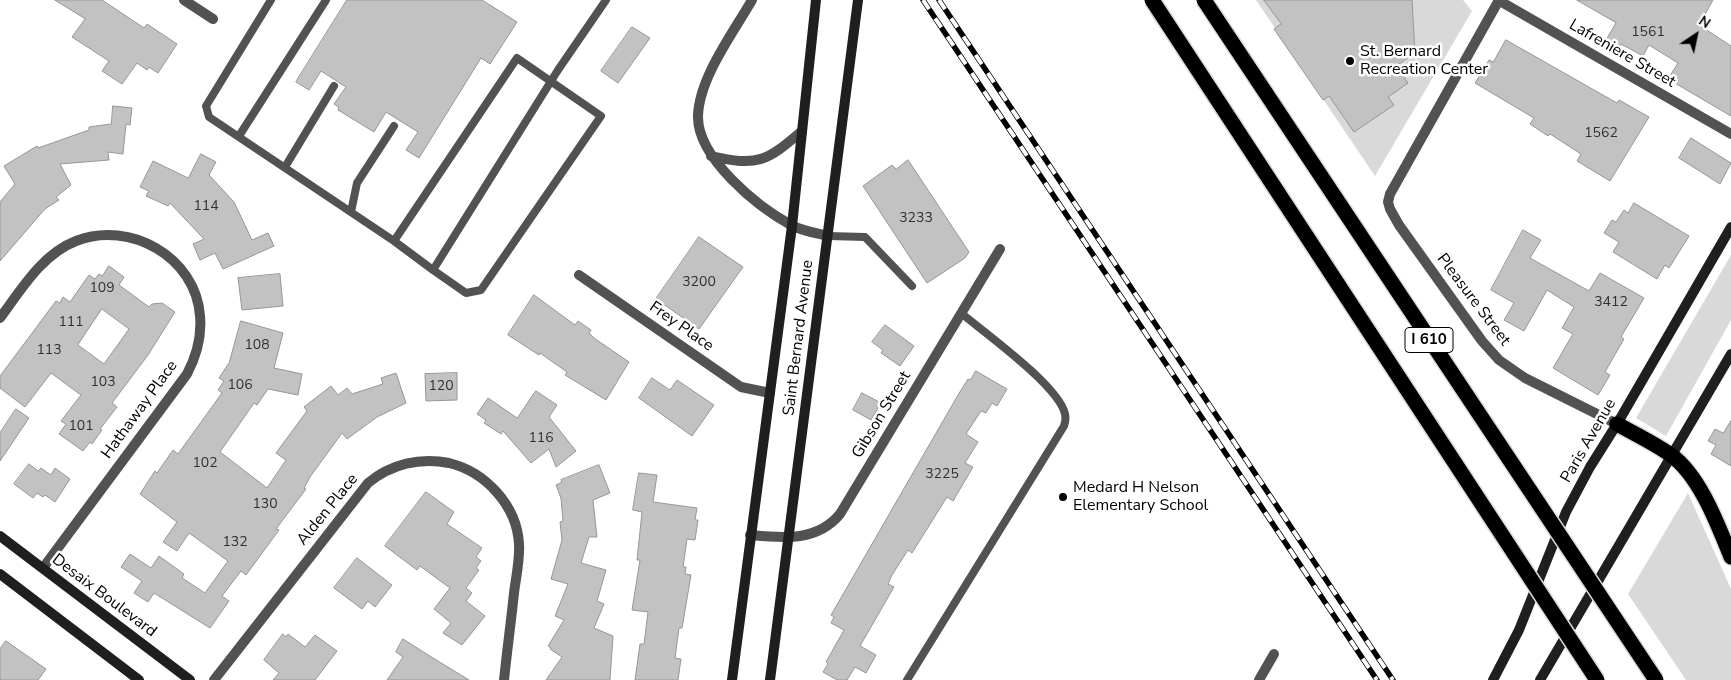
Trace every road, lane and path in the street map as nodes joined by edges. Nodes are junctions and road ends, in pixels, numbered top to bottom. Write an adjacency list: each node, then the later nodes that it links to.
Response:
1 (184, 0): 11 (street)
2 (271, 0): 17 (lane)
3 (326, 0): 17 (lane)
4 (606, 0): 12 (lane)
5 (752, 0): 18 (street)
6 (816, 0): 15 (street, Saint Bernard Avenue)
7 (858, 0): 23 (street, Saint Bernard Avenue)
8 (1152, 0): 52 (highway, I 610, bridge)
9 (1204, 0): 53 (highway, I 610, bridge)
10 (1499, 0): 16 (street, Lafreniere Street); 33 (street, Pleasure Street)
11 (213, 19)
12 (551, 82): 24 (lane); 26 (lane); 26 (lane)
13 (334, 86): 19 (lane)
14 (394, 126): 20 (lane)
15 (802, 131): 18 (street); 21 (street, Saint Bernard Avenue)
16 (1731, 134)
17 (239, 136): 19 (lane)
18 (711, 156): 21 (street)
19 (284, 167): 20 (lane)
20 (351, 212): 24 (lane)
21 (792, 226): 23 (street); 32 (street, Saint Bernard Avenue)
22 (1731, 227): 33 (street, Paris Avenue)
23 (828, 236): 28 (lane); 37 (street, Saint Bernard Avenue)
24 (394, 241): 26 (lane)
25 (1000, 249): 29 (street, Gibson Street)
26 (433, 270)
27 (579, 275): 32 (street, Frey Place)
28 (912, 286)
29 (961, 313): 37 (street, Gibson Street); 48 (lane)
30 (0, 318): 39 (street, Hathaway Place)
31 (1731, 354): 34 (street)
32 (770, 394): 35 (street, Saint Bernard Avenue)
33 (1617, 424): 34 (highway); 50 (street, Paris Avenue)
34 (1672, 456): 38 (highway); 51 (street)
35 (750, 535): 37 (street, Gibson Street); 46 (street, Saint Bernard Avenue)
36 (0, 536): 39 (street, Desaix Boulevard)
37 (788, 538): 47 (street, Saint Bernard Avenue)
38 (1731, 557)
39 (43, 568): 43 (street, Desaix Boulevard)
40 (0, 574): 42 (street)
41 (1274, 654): 49 (street)
42 (139, 680)
43 (190, 680)
44 (214, 680): 45 (street, Alden Place)
45 (504, 680)
46 (732, 680)
47 (770, 680)
48 (907, 680)
49 (1259, 680)
50 (1493, 680)
51 (1540, 680)
52 (1597, 680)
53 (1656, 680)

